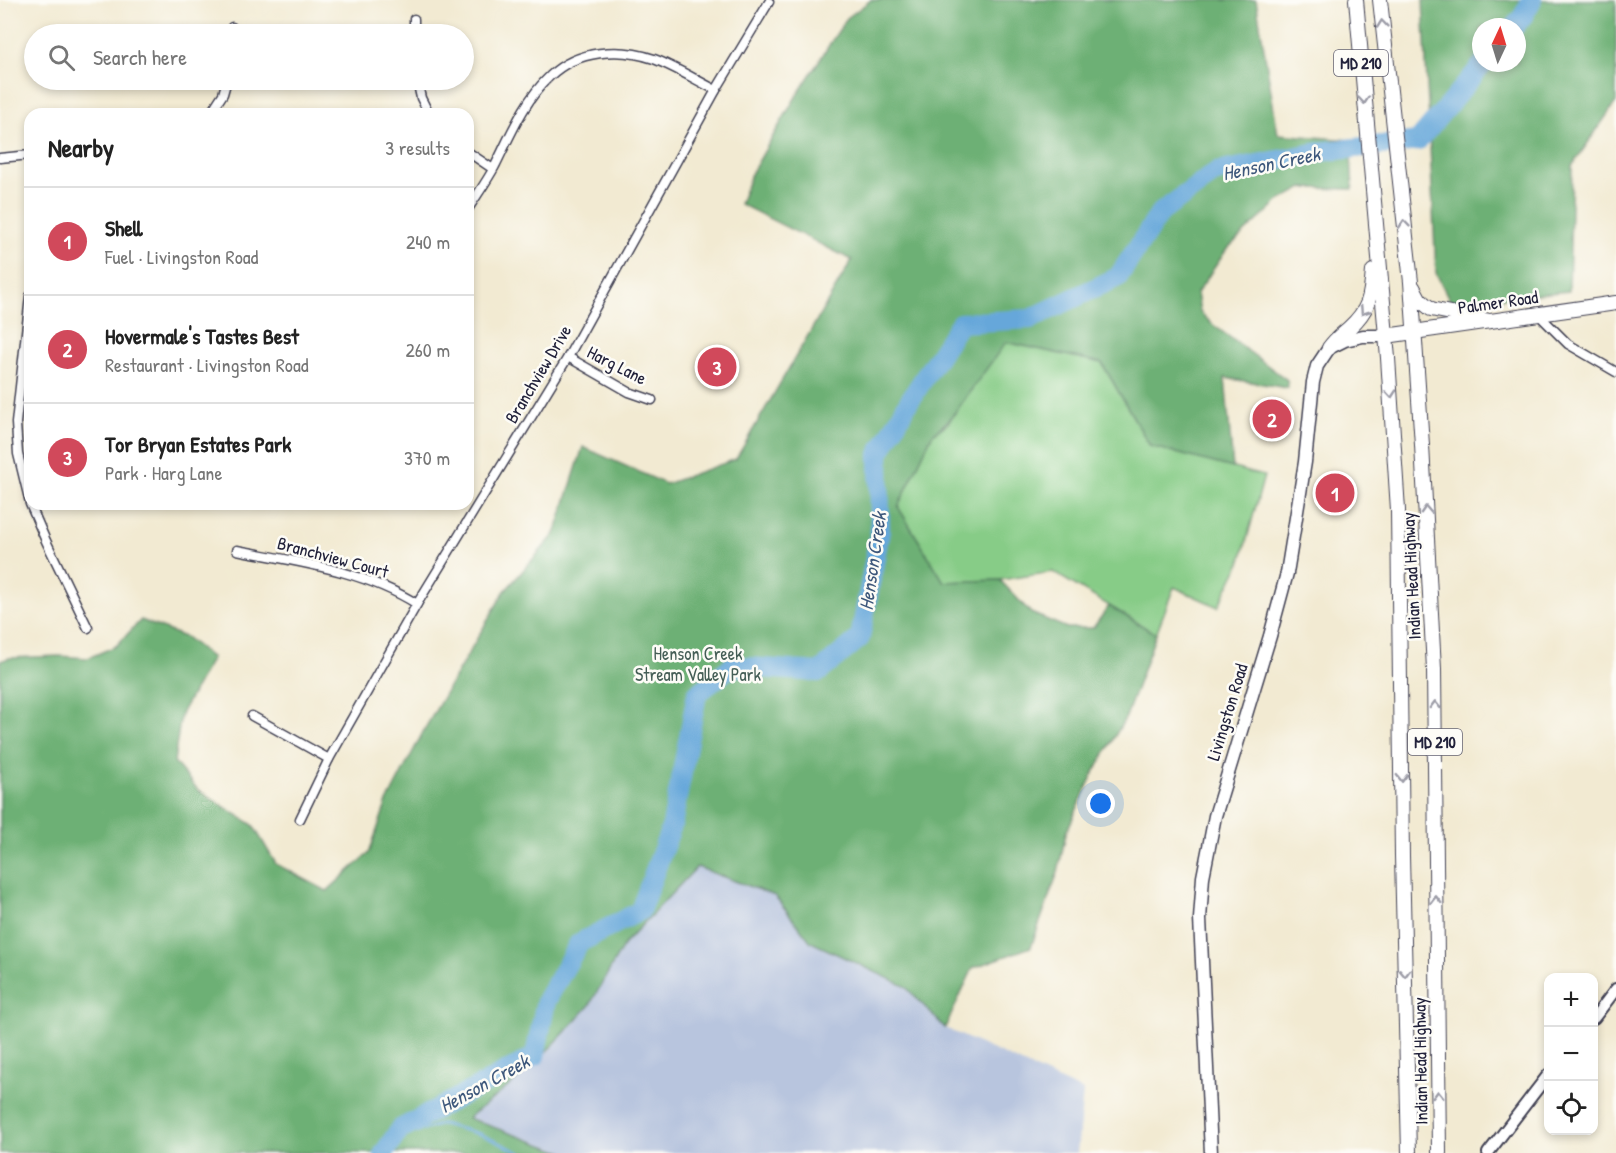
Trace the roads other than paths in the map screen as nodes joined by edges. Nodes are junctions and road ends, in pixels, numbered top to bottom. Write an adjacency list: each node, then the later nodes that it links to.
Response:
1 (1356, 0): 16 (main road, Indian Head Highway / MD 210, one-way to 16)
2 (1380, 0): 17 (main road, Indian Head Highway / MD 210, one-way to 2)
3 (769, 2): 8 (street, Branchview Drive)
4 (414, 20): 5 (street)
5 (414, 24)
6 (224, 90): 9 (street)
7 (419, 90): 10 (street)
8 (716, 90): 14 (street); 25 (street, Branchview Drive)
9 (214, 108)
10 (426, 108)
11 (24, 156): 13 (street)
12 (474, 156): 14 (street)
13 (0, 158)
14 (493, 169): 15 (street)
15 (474, 199)
16 (1377, 233): 22 (main road, Indian Head Highway / MD 210); 23 (main road, one-way to 23)
17 (1411, 282): 20 (main road); 21 (main road, Indian Head Highway / MD 210)
18 (1616, 303): 19 (main road, Palmer Road)
19 (1538, 314): 20 (main road, Palmer Road); 26 (street)
20 (1490, 321): 21 (main road, Palmer Road)
21 (1413, 332): 22 (main road, Palmer Road); 41 (main road, Indian Head Highway / MD 210, one-way to 21)
22 (1386, 336): 23 (main road); 40 (main road, Indian Head Highway / MD 210, one-way to 40)
23 (1329, 348): 39 (main road, Livingston Road)
24 (24, 351): 28 (street)
25 (568, 357): 27 (street, Harg Lane); 31 (street, Branchview Drive)
26 (1616, 372)
27 (652, 400)
28 (24, 478)
29 (33, 510): 32 (street)
30 (237, 550): 31 (street, Branchview Court)
31 (417, 604): 34 (street, Branchview Drive)
32 (88, 628)
33 (252, 716): 34 (street)
34 (329, 759): 35 (street, Branchview Drive)
35 (300, 819)
36 (1616, 989): 37 (street)
37 (1598, 1012)
38 (1544, 1079): 42 (street)
39 (1211, 1153)
40 (1409, 1153)
41 (1439, 1153)
42 (1488, 1153)

